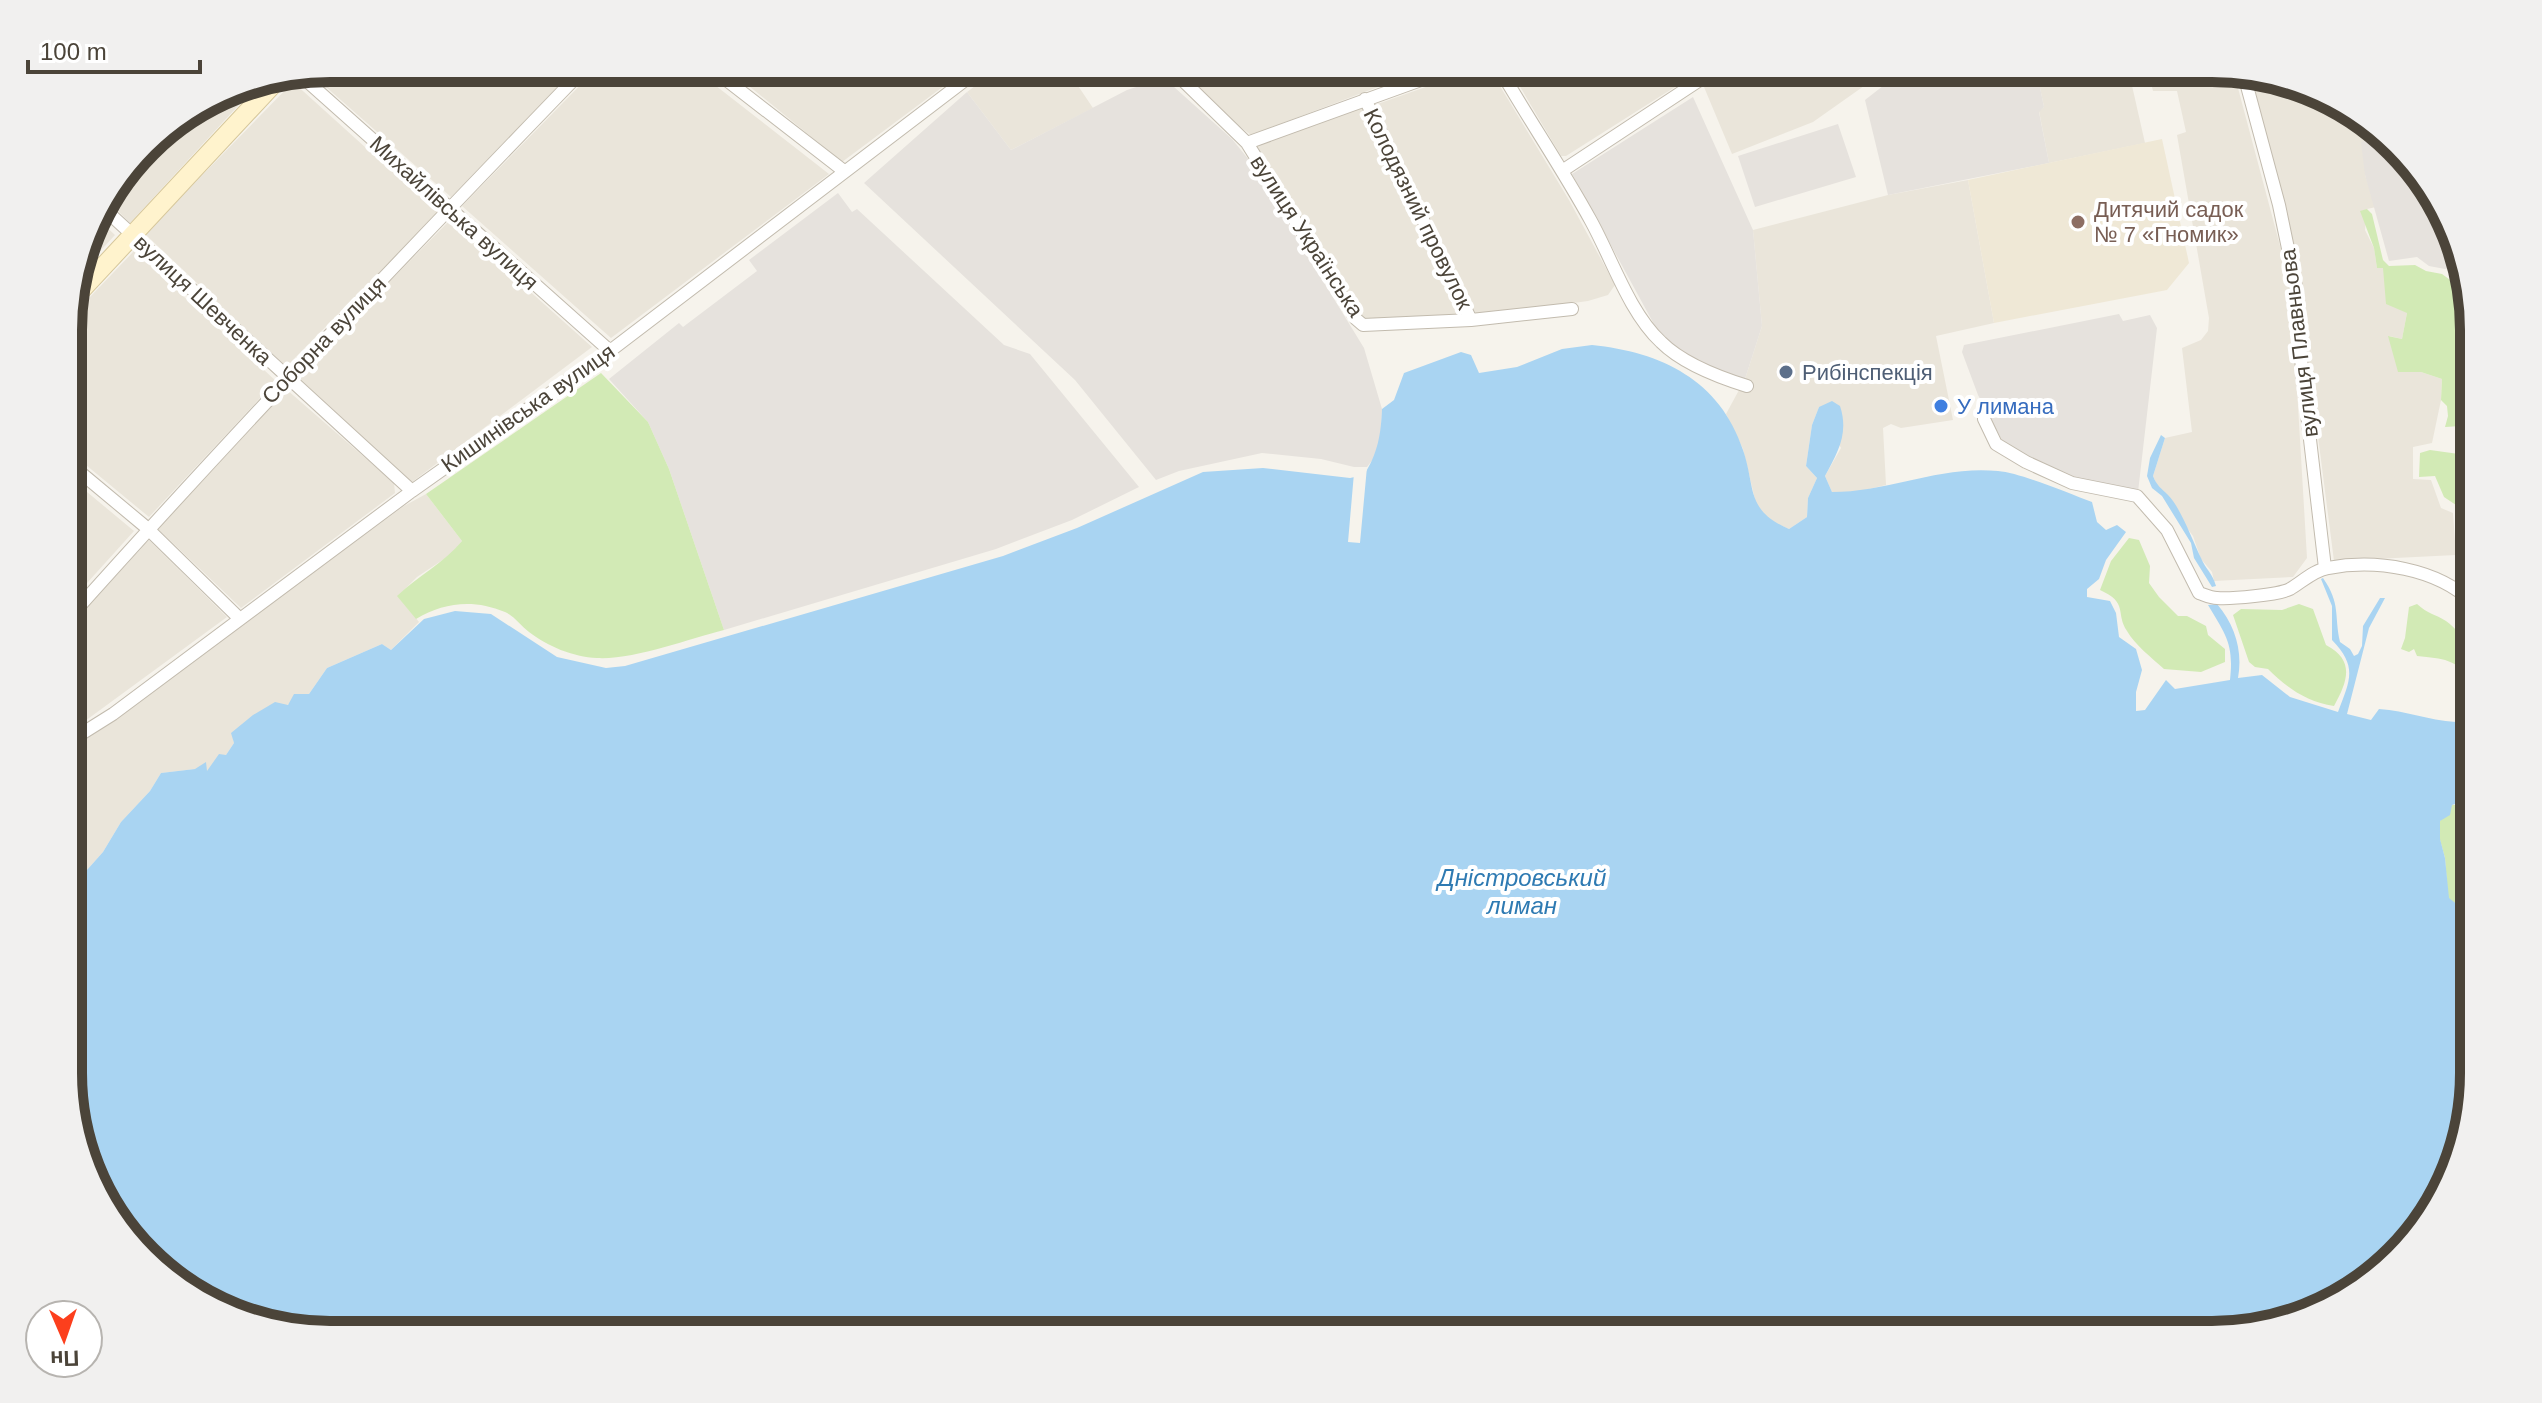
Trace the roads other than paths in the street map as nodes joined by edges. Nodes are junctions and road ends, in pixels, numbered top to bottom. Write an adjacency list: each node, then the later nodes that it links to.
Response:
1 (1413, 82): 11 (street)
2 (1508, 82): 14 (street)
3 (1696, 82): 14 (street)
4 (571, 83): 15 (street, Соборна вулиця)
5 (730, 83): 13 (street)
6 (962, 83): 13 (street, Кишинівська вулиця)
7 (1185, 83): 12 (street, вулиця Українська)
8 (310, 84): 15 (street, Михайлівська вулиця)
9 (2247, 85): 28 (street, вулиця Плавньова)
10 (267, 91): 17 (main road)
11 (1365, 99): 12 (street); 20 (street, Колодязний провулок)
12 (1247, 143): 20 (street, вулиця Українська)
13 (844, 171): 21 (street, Кишинівська вулиця)
14 (1562, 171): 23 (street)
15 (449, 209): 21 (street, Михайлівська вулиця); 22 (street, Соборна вулиця)
16 (111, 215): 17 (street, вулиця Шевченка)
17 (132, 235): 18 (main road); 22 (street, вулиця Шевченка)
18 (87, 284)
19 (1572, 309): 20 (street, вулиця Українська)
20 (1471, 320)
21 (610, 351): 26 (street, Кишинівська вулиця)
22 (287, 378): 26 (street, вулиця Шевченка); 27 (street, Соборна вулиця)
23 (1747, 386)
24 (1984, 419): 28 (street)
25 (83, 474): 27 (street)
26 (412, 491): 31 (street, Кишинівська вулиця)
27 (147, 528): 30 (street, Соборна вулиця); 31 (street)
28 (2325, 568): 29 (street)
29 (2460, 592)
30 (83, 602)
31 (239, 618): 32 (street, Кишинівська вулиця)
32 (82, 733)

